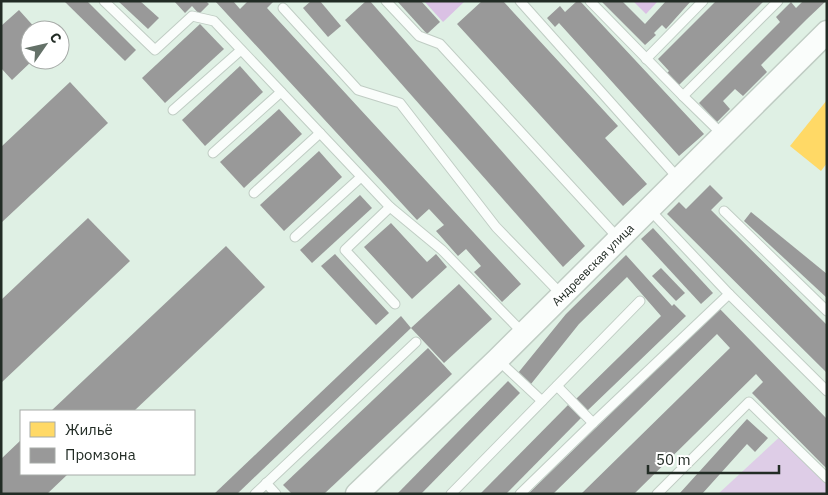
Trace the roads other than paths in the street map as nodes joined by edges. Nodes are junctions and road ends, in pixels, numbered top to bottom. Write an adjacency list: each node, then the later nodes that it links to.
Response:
1 (104, 1): 9 (lane)
2 (386, 1): 24 (lane)
3 (520, 1): 18 (lane)
4 (703, 1): 10 (lane)
5 (778, 1): 12 (lane)
6 (590, 2): 10 (lane)
7 (283, 8): 26 (lane)
8 (827, 32): 15 (street, Андреевская улица)
9 (241, 50): 11 (lane); 13 (lane)
10 (646, 59): 12 (lane)
11 (281, 92): 14 (lane); 16 (lane)
12 (683, 96): 15 (lane)
13 (173, 110)
14 (320, 132): 17 (lane); 19 (lane)
15 (723, 136): 18 (street, Андреевская улица)
16 (213, 153)
17 (361, 177): 20 (lane); 23 (lane)
18 (680, 179): 21 (street, Андреевская улица)
19 (254, 194)
20 (390, 208): 28 (lane); 30 (lane)
21 (649, 209): 24 (street, Андреевская улица); 25 (lane)
22 (724, 211): 29 (lane)
23 (295, 237)
24 (619, 239): 26 (street, Андреевская улица)
25 (729, 294): 34 (lane); 36 (lane)
26 (562, 295): 30 (street, Андреевская улица)
27 (640, 301): 33 (lane)
28 (395, 304)
29 (827, 311)
30 (524, 334): 32 (street, Андреевская улица)
31 (416, 342): 38 (lane)
32 (498, 360): 35 (lane); 41 (street, Андреевская улица)
33 (557, 386): 35 (lane); 36 (lane)
34 (827, 390)
35 (542, 401): 42 (lane)
36 (593, 423): 43 (lane)
37 (827, 478): 44 (lane)
38 (266, 483): 39 (lane); 40 (lane)
39 (255, 494)
40 (276, 494)
41 (356, 494)
42 (451, 494)
43 (520, 494)
44 (657, 494)

